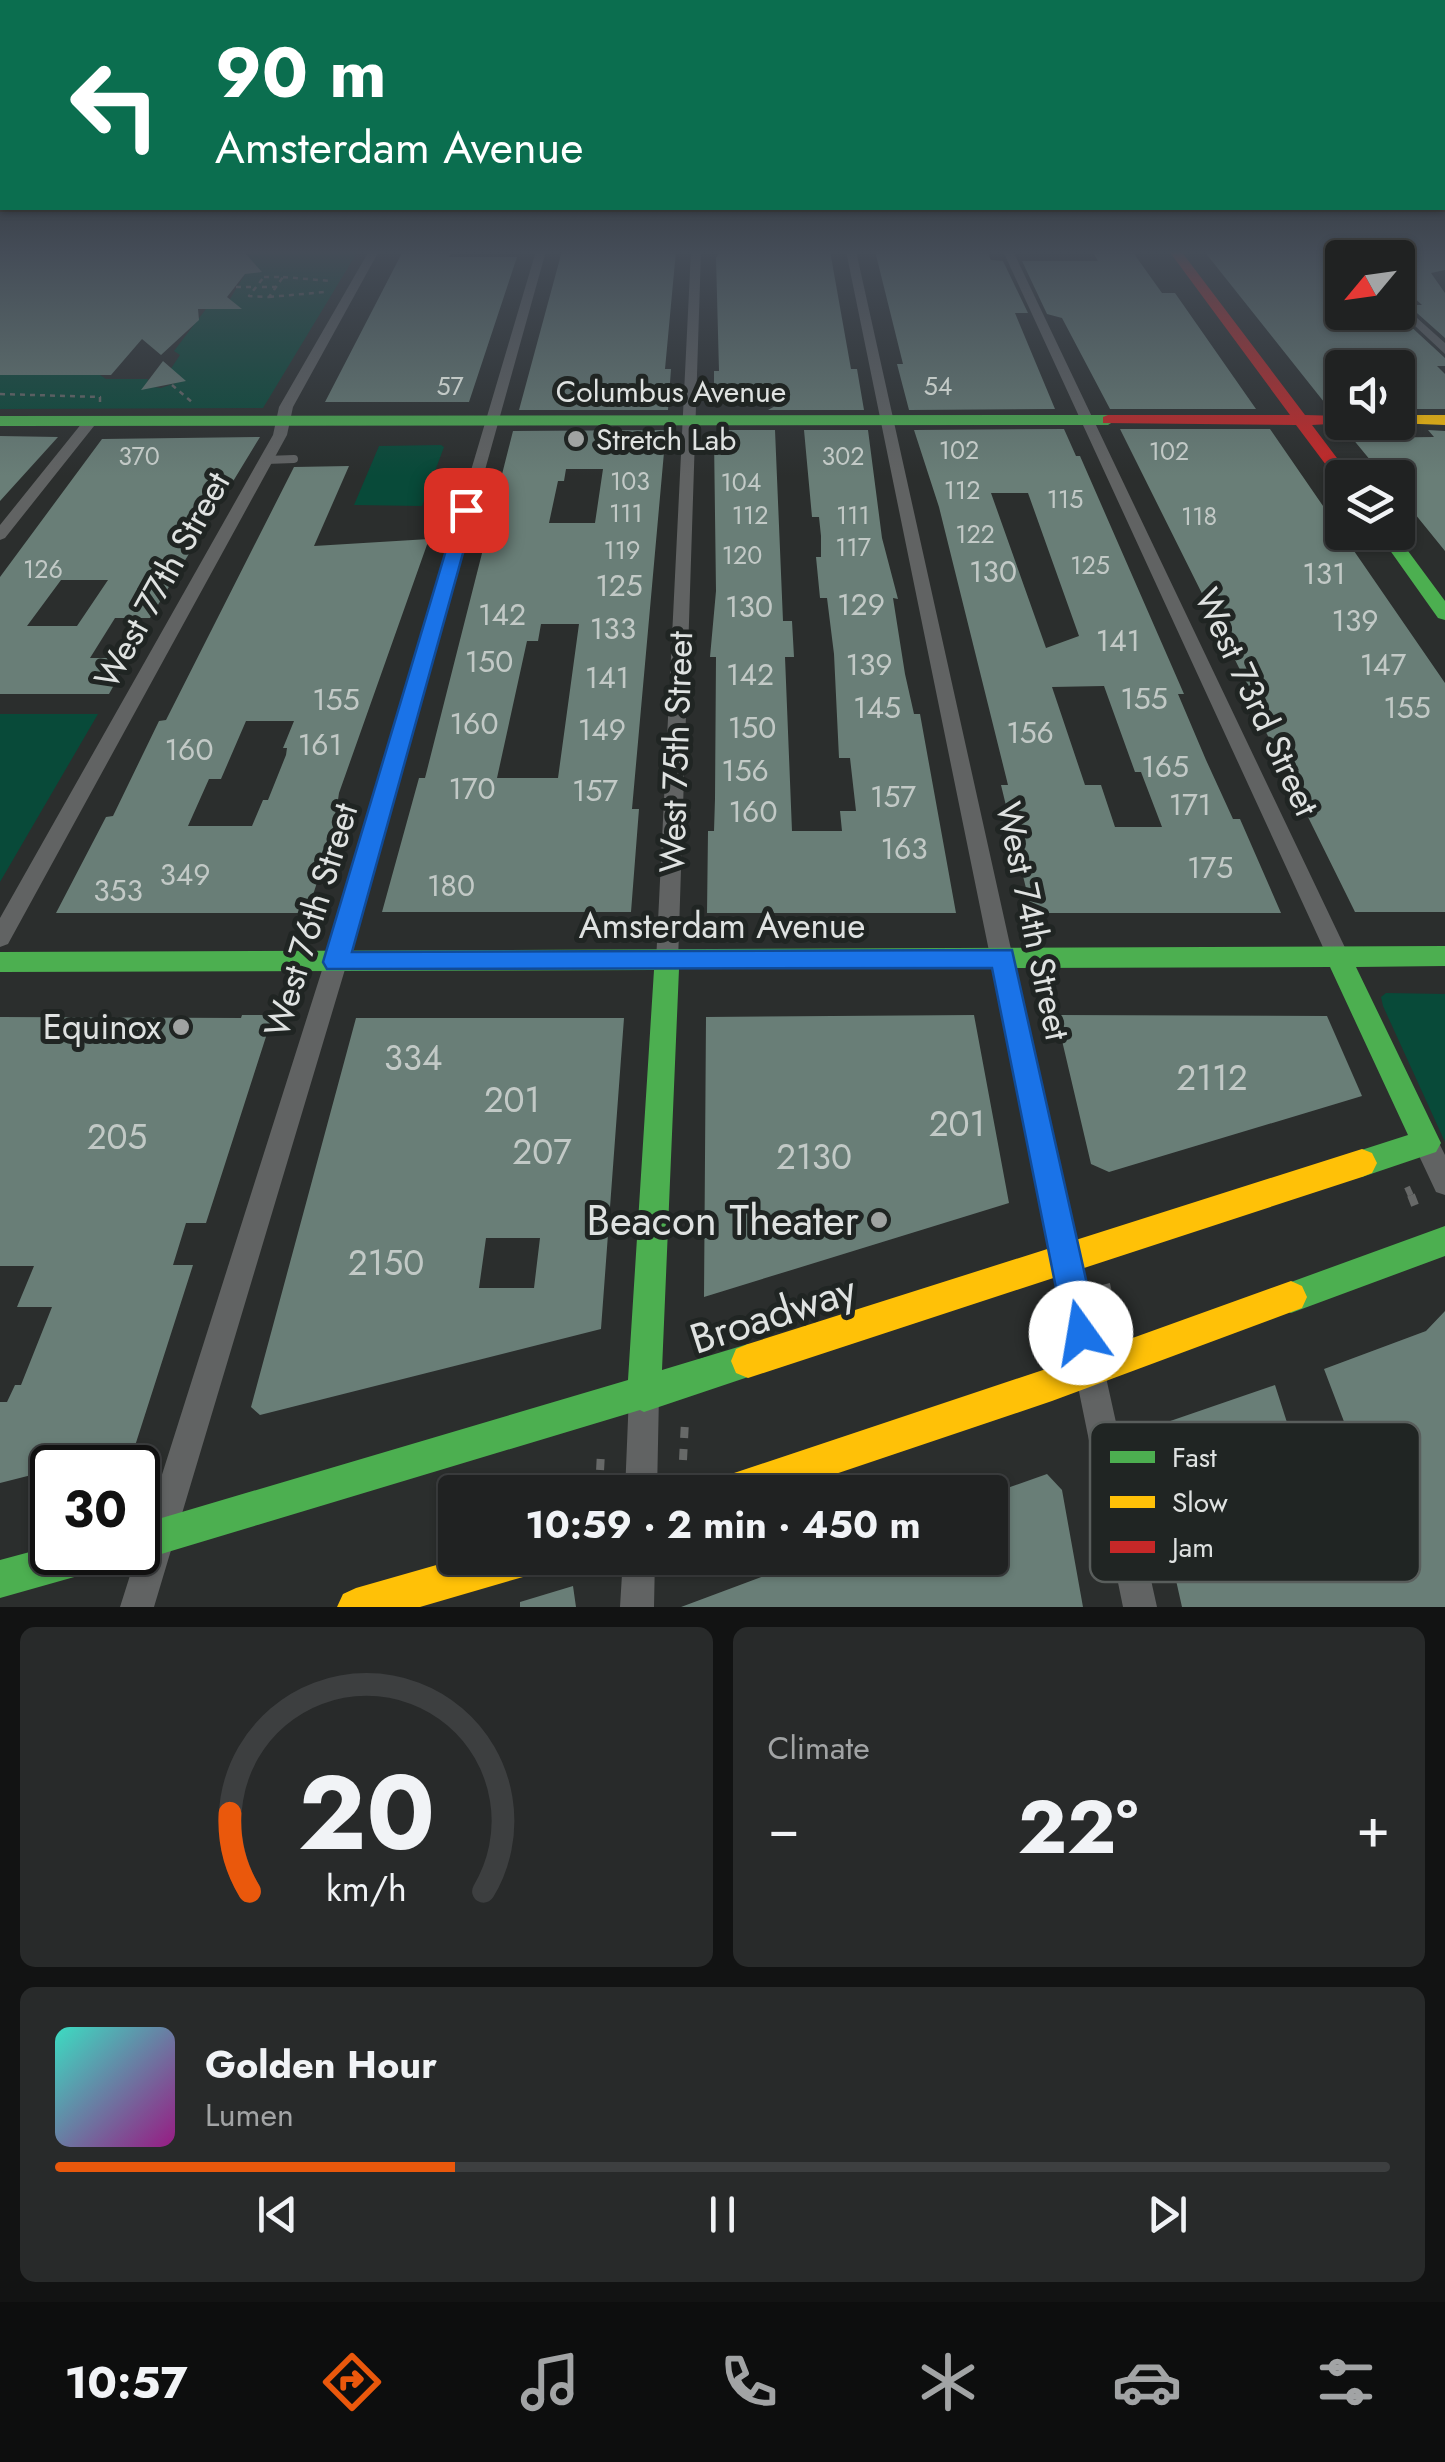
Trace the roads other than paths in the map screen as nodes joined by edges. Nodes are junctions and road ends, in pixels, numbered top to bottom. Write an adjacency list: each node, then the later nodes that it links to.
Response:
1 (331, 326): 18 (street, West 77th Street)
2 (520, 326): 10 (street, West 76th Street)
3 (693, 326): 16 (street, West 75th Street)
4 (867, 326): 19 (street, West 74th Street)
5 (1043, 326): 17 (street, West 73rd Street)
6 (1231, 326): 11 (main road)
7 (1420, 326): 8 (street)
8 (1445, 350)
9 (96, 413): 15 (main road, Columbus Avenue); 18 (main road, Columbus Avenue); 23 (street)
10 (493, 419): 16 (main road, Columbus Avenue); 18 (main road, Columbus Avenue); 31 (street, West 76th Street)
11 (1301, 420): 12 (main road, Columbus Avenue); 17 (main road, Columbus Avenue); 22 (main road)
12 (1325, 420)
13 (1415, 420): 14 (main road)
14 (1445, 420)
15 (0, 421)
16 (690, 421): 19 (main road, Columbus Avenue); 32 (street, West 75th Street)
17 (1087, 421): 19 (main road, Columbus Avenue); 27 (street, West 73rd Street)
18 (282, 422): 20 (street, West 77th Street)
19 (887, 422): 29 (street, West 74th Street)
20 (266, 460): 21 (lane); 26 (street, West 77th Street)
21 (294, 460)
22 (1331, 460)
23 (0, 535)
24 (1397, 550): 25 (main road)
25 (1445, 614)
26 (0, 938)
27 (1338, 956): 28 (main road, Amsterdam Avenue); 29 (main road, Amsterdam Avenue); 33 (main road, West 73rd Street)
28 (1445, 956)
29 (1003, 958): 32 (main road, Amsterdam Avenue); 36 (street, West 74th Street)
30 (0, 962): 31 (main road, Amsterdam Avenue)
31 (336, 962): 32 (main road, Amsterdam Avenue); 42 (street, West 76th Street)
32 (668, 962): 38 (main road, West 75th Street)
33 (1426, 1144): 34 (street, West 73rd Street); 36 (main road, Broadway)
34 (1445, 1183)
35 (1445, 1241): 37 (main road)
36 (1065, 1261): 37 (street, West 74th Street); 38 (main road, Broadway)
37 (1090, 1370): 39 (street, West 74th Street); 41 (main road)
38 (644, 1395): 40 (street, West 75th Street); 43 (main road, Broadway)
39 (1101, 1422)
40 (642, 1475)
41 (781, 1475)
42 (160, 1503)
43 (160, 1536)
44 (30, 1571): 48 (main road)
45 (142, 1575): 50 (street, West 76th Street)
46 (465, 1575): 51 (main road)
47 (638, 1575): 52 (street)
48 (0, 1579)
49 (1135, 1582): 53 (street, West 74th Street)
50 (137, 1607)
51 (356, 1607)
52 (637, 1607)
53 (1140, 1607)

